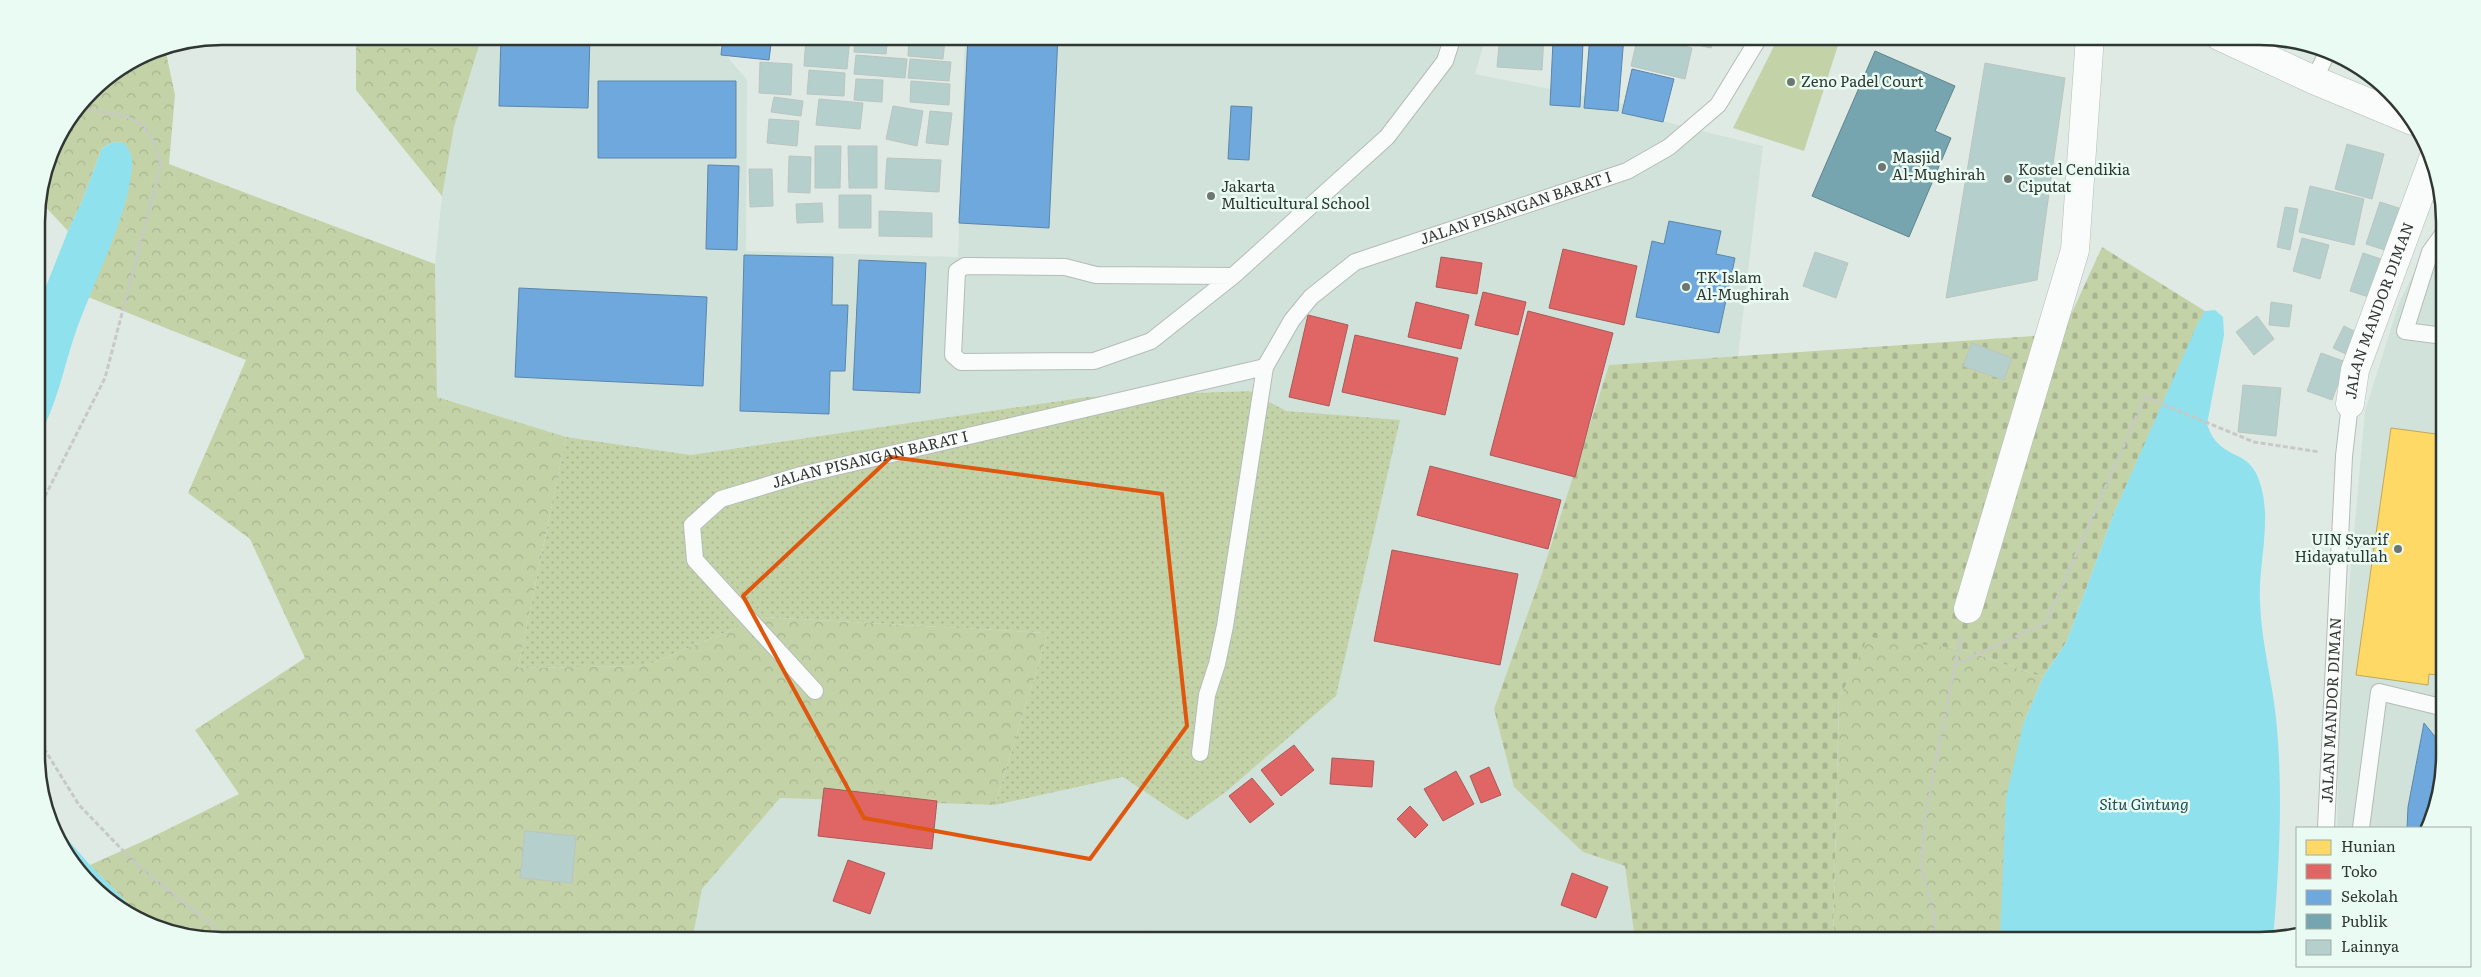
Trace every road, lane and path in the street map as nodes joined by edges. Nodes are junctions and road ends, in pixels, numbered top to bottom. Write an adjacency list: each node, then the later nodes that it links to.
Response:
1 (1451, 45): 11 (lane)
2 (1755, 45): 13 (lane, JALAN PISANGAN BARAT I)
3 (2089, 45): 17 (street)
4 (2238, 45): 6 (street)
5 (2324, 58): 6 (lane)
6 (2314, 80): 8 (street)
7 (85, 110): 16 (path)
8 (2399, 114)
9 (2429, 171): 14 (street, JALAN MANDOR DIMAN)
10 (2436, 244): 12 (lane)
11 (1233, 276): 11 (lane)
12 (2436, 335)
13 (1265, 367): 19 (lane, JALAN PISANGAN BARAT I); 22 (lane, JALAN PISANGAN BARAT I)
14 (2350, 404): 15 (lane, JALAN MANDOR DIMAN)
15 (2344, 456): 18 (path); 23 (lane, JALAN MANDOR DIMAN)
16 (45, 496)
17 (1968, 609): 18 (path)
18 (1954, 664): 26 (path)
19 (814, 691)
20 (2436, 706): 24 (lane)
21 (45, 750): 25 (path)
22 (1200, 752)
23 (2326, 827)
24 (2361, 827)
25 (221, 932)
26 (1935, 932)

